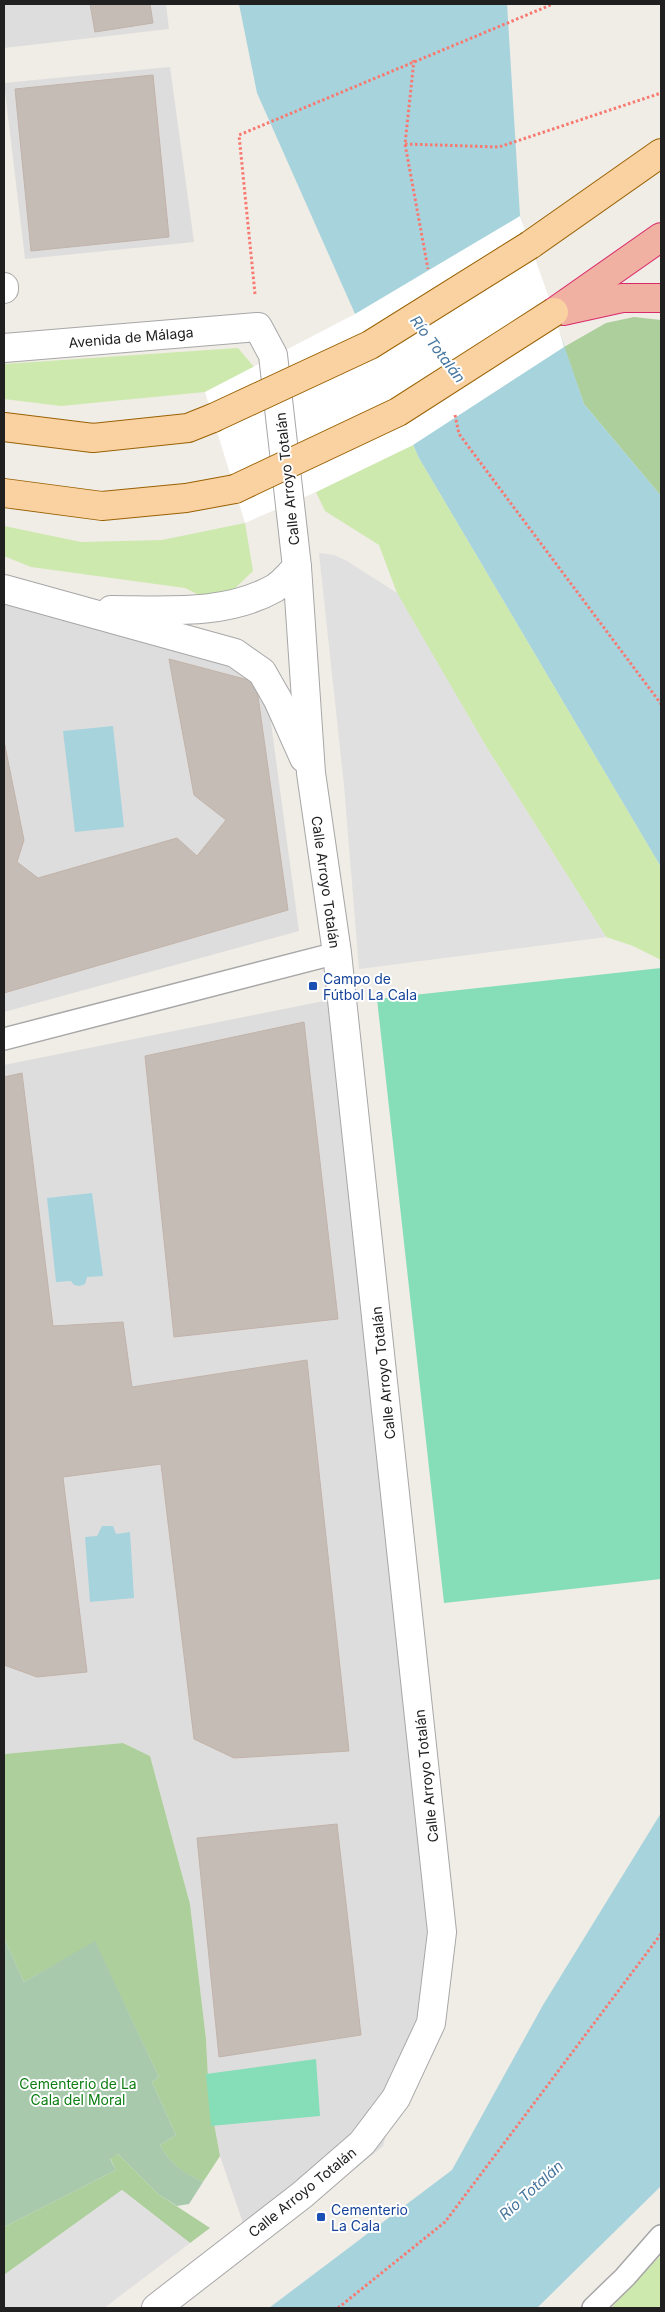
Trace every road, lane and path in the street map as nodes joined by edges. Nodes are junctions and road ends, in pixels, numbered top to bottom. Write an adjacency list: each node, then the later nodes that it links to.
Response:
1 (553, 4): 2 (path)
2 (414, 60): 4 (path); 10 (path)
3 (661, 94): 4 (path)
4 (405, 144): 7 (path)
5 (661, 153): 13 (main road, bridge)
6 (661, 237): 9 (highway)
7 (430, 277)
8 (661, 298): 9 (highway)
9 (554, 312): 14 (main road, bridge)
10 (258, 326): 11 (street, Avenida de Málaga); 15 (street, Calle Arroyo Totalán)
11 (4, 348)
12 (454, 407): 18 (path)
13 (4, 427)
14 (4, 493)
15 (297, 567): 17 (street); 19 (street, Calle Arroyo Totalán)
16 (4, 589): 17 (street)
17 (78, 610): 19 (street)
18 (661, 704)
19 (311, 773): 20 (street, Calle Arroyo Totalán)
20 (337, 953): 21 (lane); 24 (street, Calle Arroyo Totalán)
21 (4, 1039)
22 (661, 1934): 25 (path)
23 (661, 2236): 26 (lane)
24 (156, 2308)
25 (338, 2308)
26 (593, 2308)

